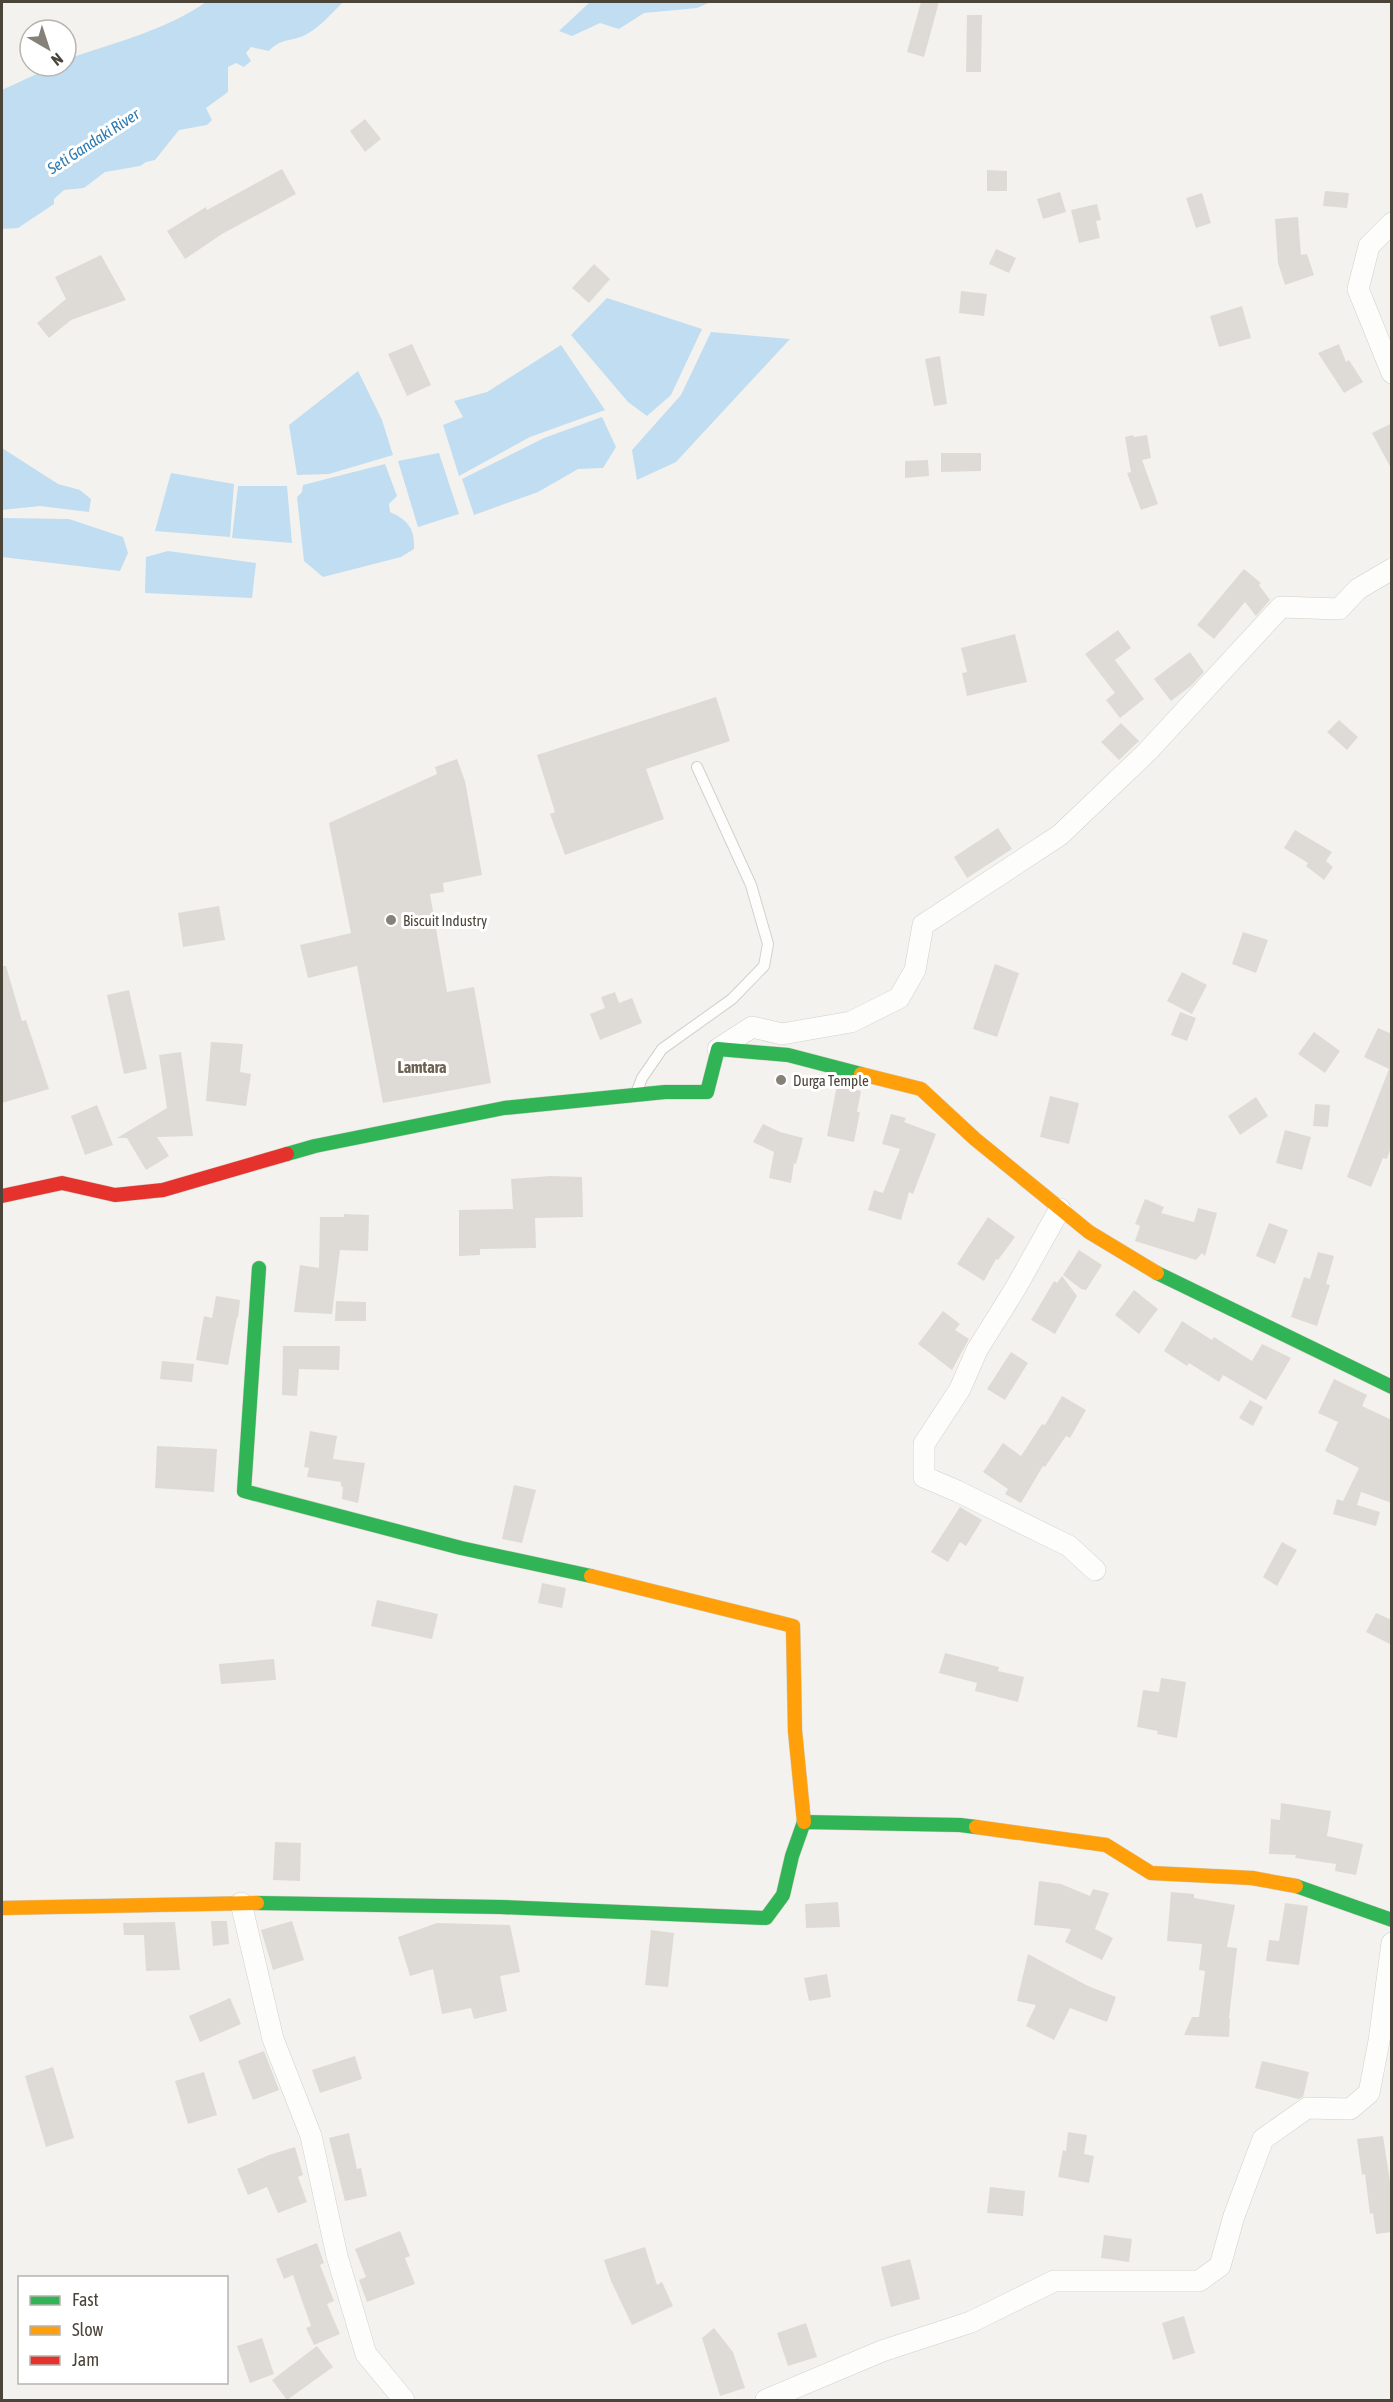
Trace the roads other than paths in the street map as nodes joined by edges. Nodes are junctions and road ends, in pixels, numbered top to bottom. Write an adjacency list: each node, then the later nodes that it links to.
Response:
1 (1392, 223): 2 (street)
2 (1392, 373)
3 (1392, 569): 5 (street)
4 (697, 766): 6 (lane)
5 (718, 1049): 6 (street); 8 (street)
6 (636, 1094): 7 (street)
7 (2, 1196)
8 (1060, 1209): 10 (street); 11 (street)
9 (259, 1268): 12 (street)
10 (1392, 1387)
11 (1095, 1570)
12 (804, 1822): 13 (street); 15 (street)
13 (241, 1903): 14 (street); 17 (street)
14 (2, 1908)
15 (1392, 1920)
16 (1392, 1943): 18 (street)
17 (404, 2400)
18 (766, 2400)

